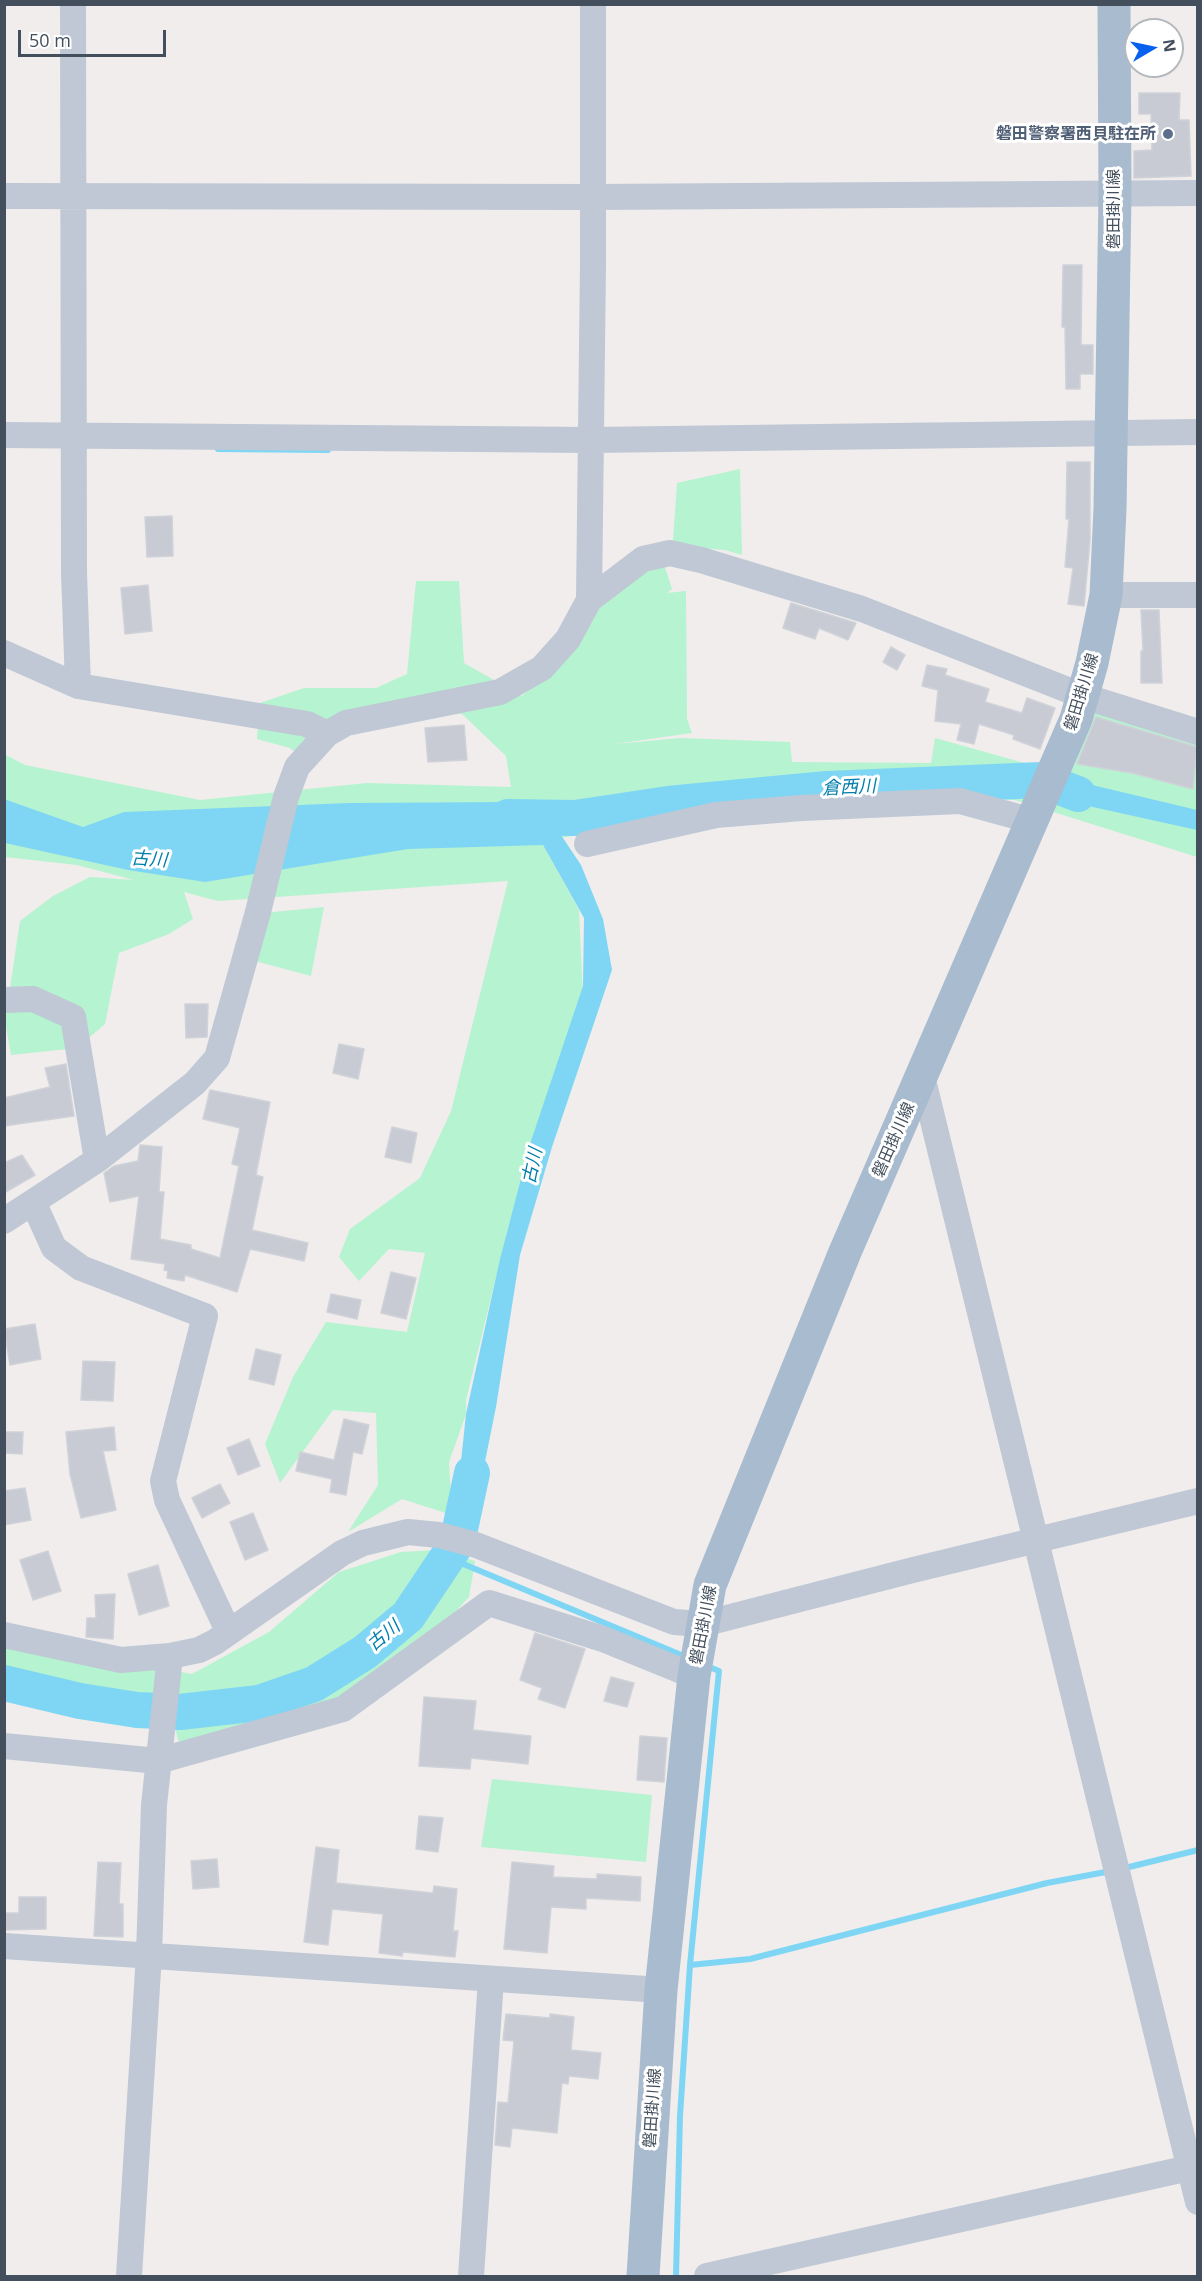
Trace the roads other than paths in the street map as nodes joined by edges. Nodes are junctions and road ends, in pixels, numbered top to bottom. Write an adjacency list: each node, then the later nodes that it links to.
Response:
1 (73, 4): 7 (street)
2 (593, 4): 8 (street)
3 (1113, 4): 5 (main road, 磐田掛川線)
4 (1197, 193): 5 (street)
5 (1115, 194): 8 (street); 10 (main road, 磐田掛川線)
6 (4, 196): 7 (street)
7 (75, 196): 8 (street); 12 (street)
8 (593, 197): 13 (street)
9 (1197, 432): 10 (street)
10 (1112, 433): 13 (street); 14 (main road, 磐田掛川線)
11 (4, 435): 12 (street)
12 (76, 435): 13 (street); 18 (street)
13 (591, 440): 16 (street)
14 (1106, 595): 15 (street); 19 (main road, 磐田掛川線)
15 (1197, 595)
16 (589, 600): 19 (street); 21 (street)
17 (4, 653): 18 (street)
18 (78, 686): 21 (street)
19 (1083, 696): 20 (street); 22 (main road, 磐田掛川線)
20 (1197, 732)
21 (327, 734): 26 (street)
22 (1033, 821): 23 (street); 25 (main road, 磐田掛川線)
23 (586, 844)
24 (4, 1000): 26 (street)
25 (922, 1076): 30 (street); 31 (main road, 磐田掛川線)
26 (97, 1160): 27 (street)
27 (34, 1204): 28 (street); 32 (street)
28 (4, 1221)
29 (1197, 1501): 30 (street)
30 (1036, 1540): 31 (street); 42 (street)
31 (703, 1624): 32 (street); 35 (main road, 磐田掛川線)
32 (228, 1631): 34 (street)
33 (4, 1635): 34 (street)
34 (170, 1662): 37 (street)
35 (694, 1676): 37 (street); 41 (main road, 磐田掛川線)
36 (4, 1746): 37 (street)
37 (158, 1761): 39 (street)
38 (4, 1946): 39 (street)
39 (149, 1954): 40 (street); 44 (street)
40 (491, 1978): 41 (street); 45 (street)
41 (661, 1990): 46 (main road, 磐田掛川線)
42 (1193, 2167): 43 (street); 47 (street)
43 (1197, 2202)
44 (129, 2277)
45 (471, 2277)
46 (643, 2277)
47 (707, 2277)

